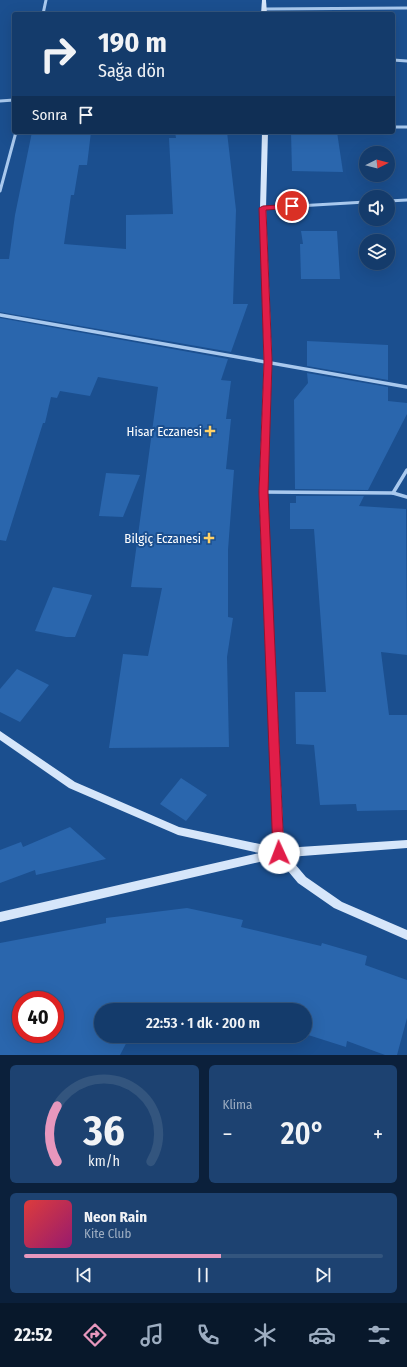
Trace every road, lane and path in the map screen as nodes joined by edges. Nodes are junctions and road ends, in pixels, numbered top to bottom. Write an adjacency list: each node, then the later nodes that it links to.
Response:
1 (46, 0): 4 (street)
2 (264, 0): 5 (street)
3 (407, 8): 5 (street)
4 (43, 12)
5 (264, 12)
6 (395, 60): 7 (street)
7 (407, 61)
8 (12, 100): 9 (street)
9 (0, 101)
10 (395, 127): 11 (street)
11 (407, 127)
12 (15, 134): 14 (street)
13 (265, 134): 18 (street)
14 (0, 191)
15 (407, 200): 16 (street)
16 (395, 201)
17 (359, 202): 18 (street)
18 (263, 208): 20 (street)
19 (0, 315): 20 (street)
20 (268, 362): 21 (street); 23 (street)
21 (407, 387)
22 (407, 470): 24 (street)
23 (263, 492): 24 (street); 28 (street)
24 (393, 493): 25 (street)
25 (407, 497)
26 (0, 736): 28 (street)
27 (407, 844): 28 (street)
28 (279, 853): 29 (street); 30 (street)
29 (0, 918)
30 (407, 935)

